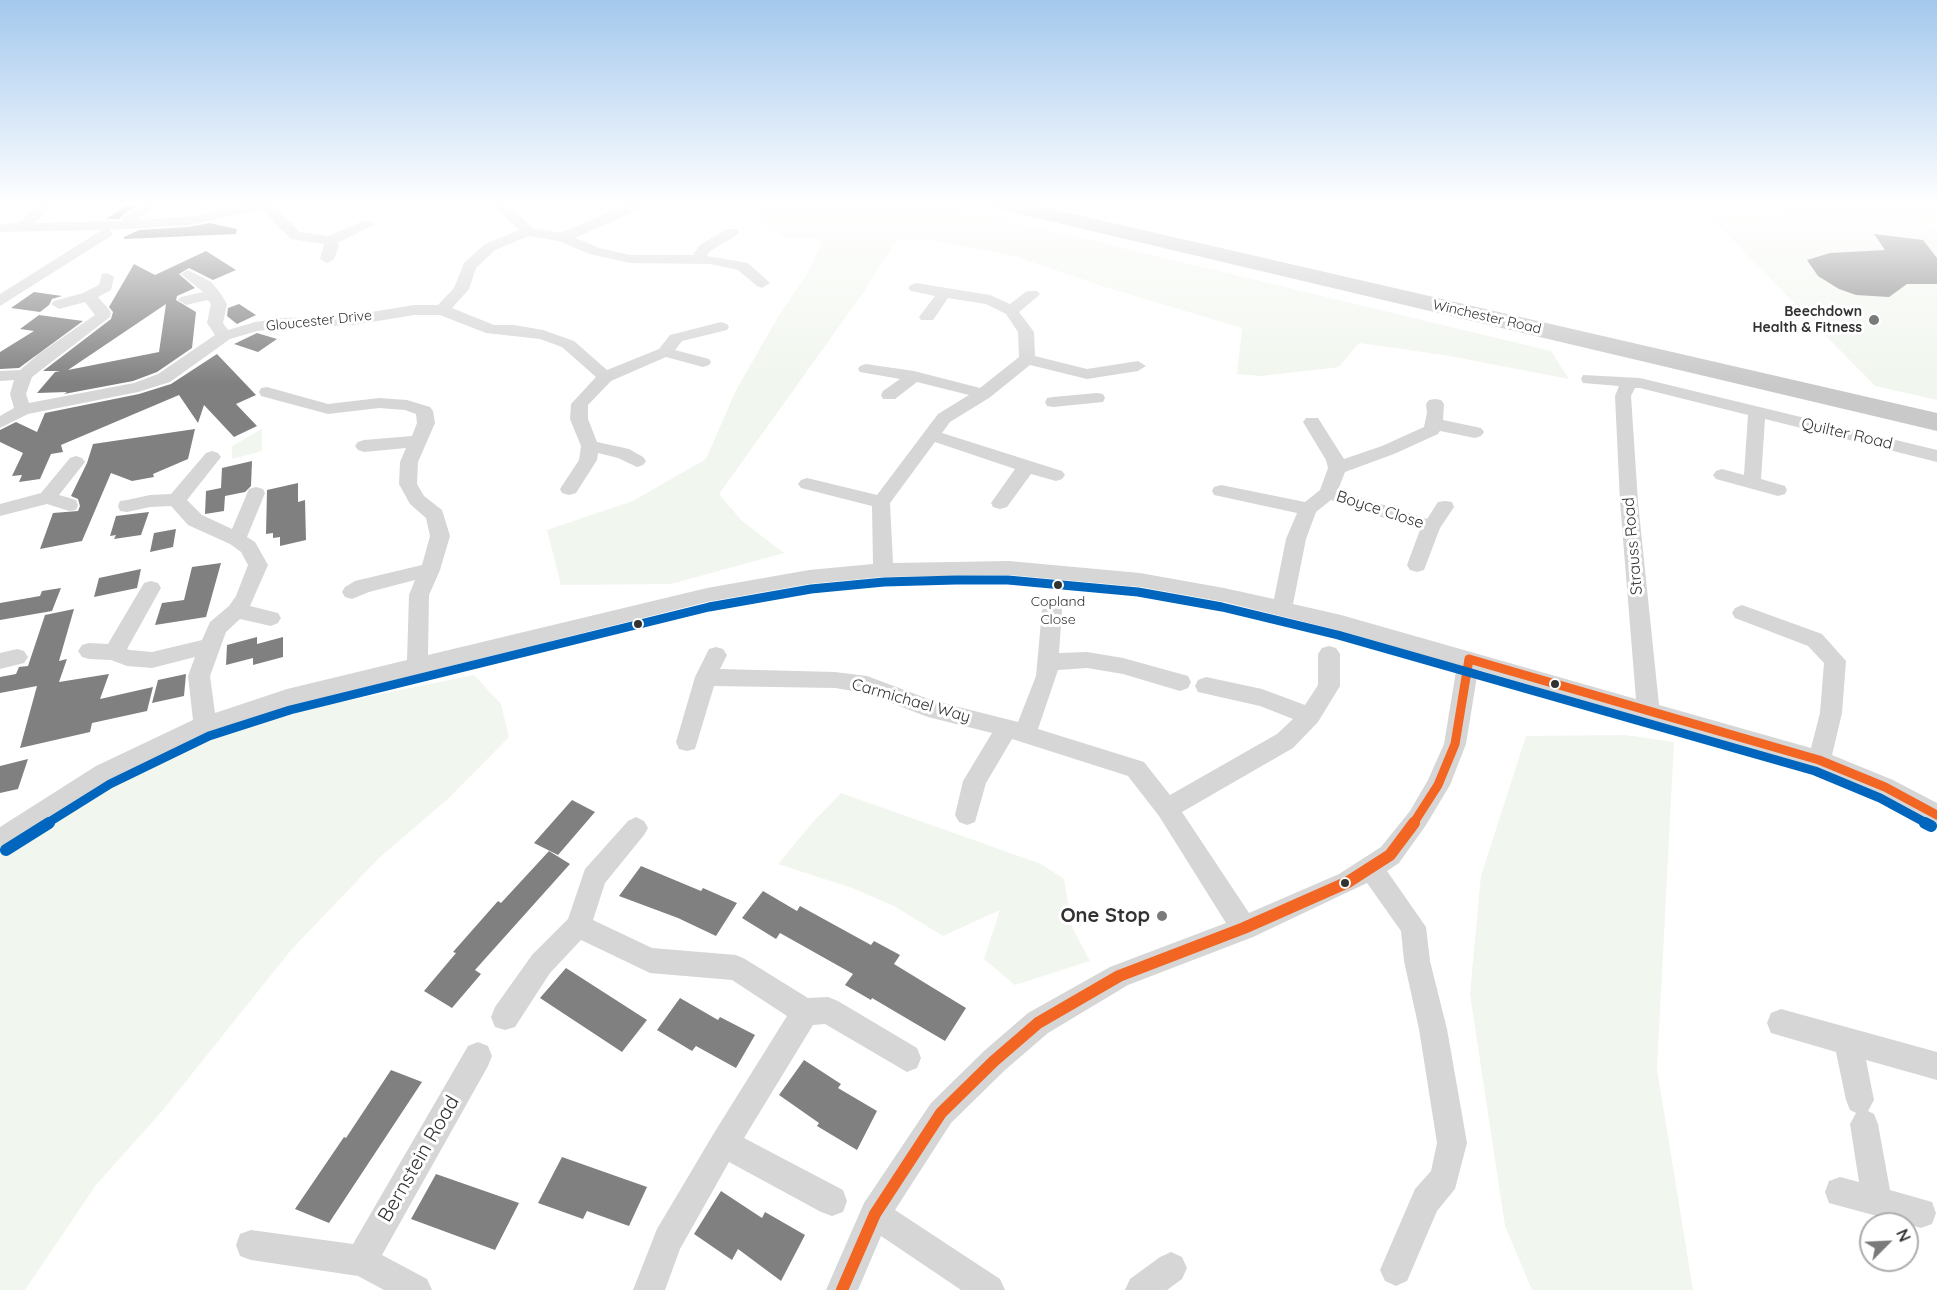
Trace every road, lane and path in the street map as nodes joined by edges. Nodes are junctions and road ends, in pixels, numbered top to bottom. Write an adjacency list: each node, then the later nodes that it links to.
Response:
1 (57, 264): 14 (street)
2 (472, 264): 16 (street)
3 (737, 264): 7 (street)
4 (1261, 264): 43 (main road, Winchester Road)
5 (188, 274): 10 (street)
6 (107, 277): 12 (street)
7 (762, 283)
8 (916, 288): 9 (street)
9 (944, 293): 17 (street); 18 (street)
10 (213, 294): 13 (street); 20 (street)
11 (1032, 294): 17 (street)
12 (88, 296): 15 (street); 27 (street)
13 (186, 300)
14 (0, 301)
15 (59, 304)
16 (442, 310): 20 (street, Gloucester Drive); 30 (street, Gloucester Drive)
17 (1011, 311): 22 (street)
18 (927, 316)
19 (721, 327): 21 (street)
20 (224, 336): 40 (street, Gloucester Drive)
21 (664, 352): 23 (street); 30 (street)
22 (1027, 359): 26 (street); 34 (street)
23 (702, 362)
24 (1138, 366): 26 (street)
25 (866, 369): 29 (street)
26 (1087, 374): 37 (street)
27 (24, 375): 28 (street); 40 (street)
28 (0, 376)
29 (914, 376): 34 (street); 35 (street)
30 (605, 377): 50 (street)
31 (1589, 379): 32 (street, Quilter Road)
32 (1629, 383): 41 (street, Quilter Road); 98 (street, Strauss Road)
33 (267, 392): 48 (street)
34 (983, 394): 47 (street)
35 (890, 395)
36 (1097, 398): 37 (street)
37 (1077, 400): 38 (street)
38 (1053, 402)
39 (1435, 404): 45 (street)
40 (23, 410): 44 (street, Gloucester Drive)
41 (1757, 413): 51 (street, Quilter Road); 59 (street)
42 (1312, 422): 56 (street, Boyce Close)
43 (1937, 422)
44 (0, 423)
45 (1434, 424): 46 (street); 56 (street, Boyce Close)
46 (1475, 432)
47 (932, 435): 55 (street); 68 (street)
48 (419, 441): 49 (street); 78 (street)
49 (364, 446)
50 (590, 446): 53 (street); 61 (street)
51 (1937, 456)
52 (212, 457): 67 (street)
53 (637, 461)
54 (76, 462): 66 (street)
55 (1026, 467): 57 (street); 69 (street)
56 (1336, 468): 65 (street, Boyce Close)
57 (1056, 475)
58 (1722, 475): 59 (street)
59 (1752, 483): 62 (street)
60 (807, 484): 68 (street)
61 (569, 489)
62 (1778, 490)
63 (1221, 491): 73 (street)
64 (256, 493): 76 (street)
65 (1328, 494): 73 (street, Boyce Close); 75 (street, Boyce Close)
66 (47, 498): 70 (street); 74 (street)
67 (176, 500): 71 (street); 76 (street)
68 (881, 502): 79 (street)
69 (1000, 503)
70 (69, 505)
71 (128, 506)
72 (1444, 507): 75 (street, Boyce Close)
73 (1308, 509): 82 (street)
74 (0, 510)
75 (1431, 527): 77 (street, Boyce Close)
76 (237, 539): 84 (street)
77 (1417, 565)
78 (430, 570): 81 (street); 94 (street)
79 (883, 570): 82 (street); 94 (street)
80 (151, 588): 89 (street)
81 (352, 592)
82 (1282, 608): 92 (street)
83 (1052, 610): 93 (street)
84 (236, 611): 86 (street); 87 (street)
85 (1742, 613): 103 (street)
86 (271, 618)
87 (209, 646): 89 (street); 100 (street)
88 (88, 651): 89 (street)
89 (114, 652)
90 (1329, 654): 99 (street)
91 (716, 656): 95 (street)
92 (1469, 659): 98 (street); 109 (street)
93 (1050, 662): 96 (street); 101 (street)
94 (417, 665): 100 (street)
95 (706, 677): 101 (street, Carmichael Way); 102 (street)
96 (1180, 682)
97 (1206, 686): 99 (street)
98 (1648, 710): 103 (street)
99 (1310, 716): 104 (street)
100 (205, 724): 108 (street)
101 (1016, 730): 104 (street, Carmichael Way); 105 (street)
102 (687, 742)
103 (1819, 760): 106 (street)
104 (1167, 809): 111 (street, Carmichael Way)
105 (967, 815)
106 (1937, 816)
107 (636, 828): 110 (street)
108 (0, 840)
109 (1371, 869): 111 (street); 128 (street)
110 (578, 926): 112 (street); 113 (street)
111 (1244, 928): 124 (street)
112 (805, 1012): 117 (street); 119 (street)
113 (505, 1017)
114 (1781, 1023): 115 (street)
115 (1848, 1042): 118 (street); 122 (street)
116 (478, 1056): 126 (street, Bernstein Road)
117 (907, 1059)
118 (1934, 1071)
119 (724, 1143): 121 (street); 130 (street)
120 (1840, 1192): 122 (street)
121 (832, 1201)
122 (1877, 1202): 123 (street)
123 (1921, 1213)
124 (875, 1214): 131 (street); 132 (street)
125 (251, 1245): 126 (street)
126 (360, 1261): 129 (street)
127 (1171, 1268): 133 (street)
128 (1396, 1270)
129 (416, 1290)
130 (649, 1290)
131 (842, 1290)
132 (990, 1290)
133 (1140, 1290)

